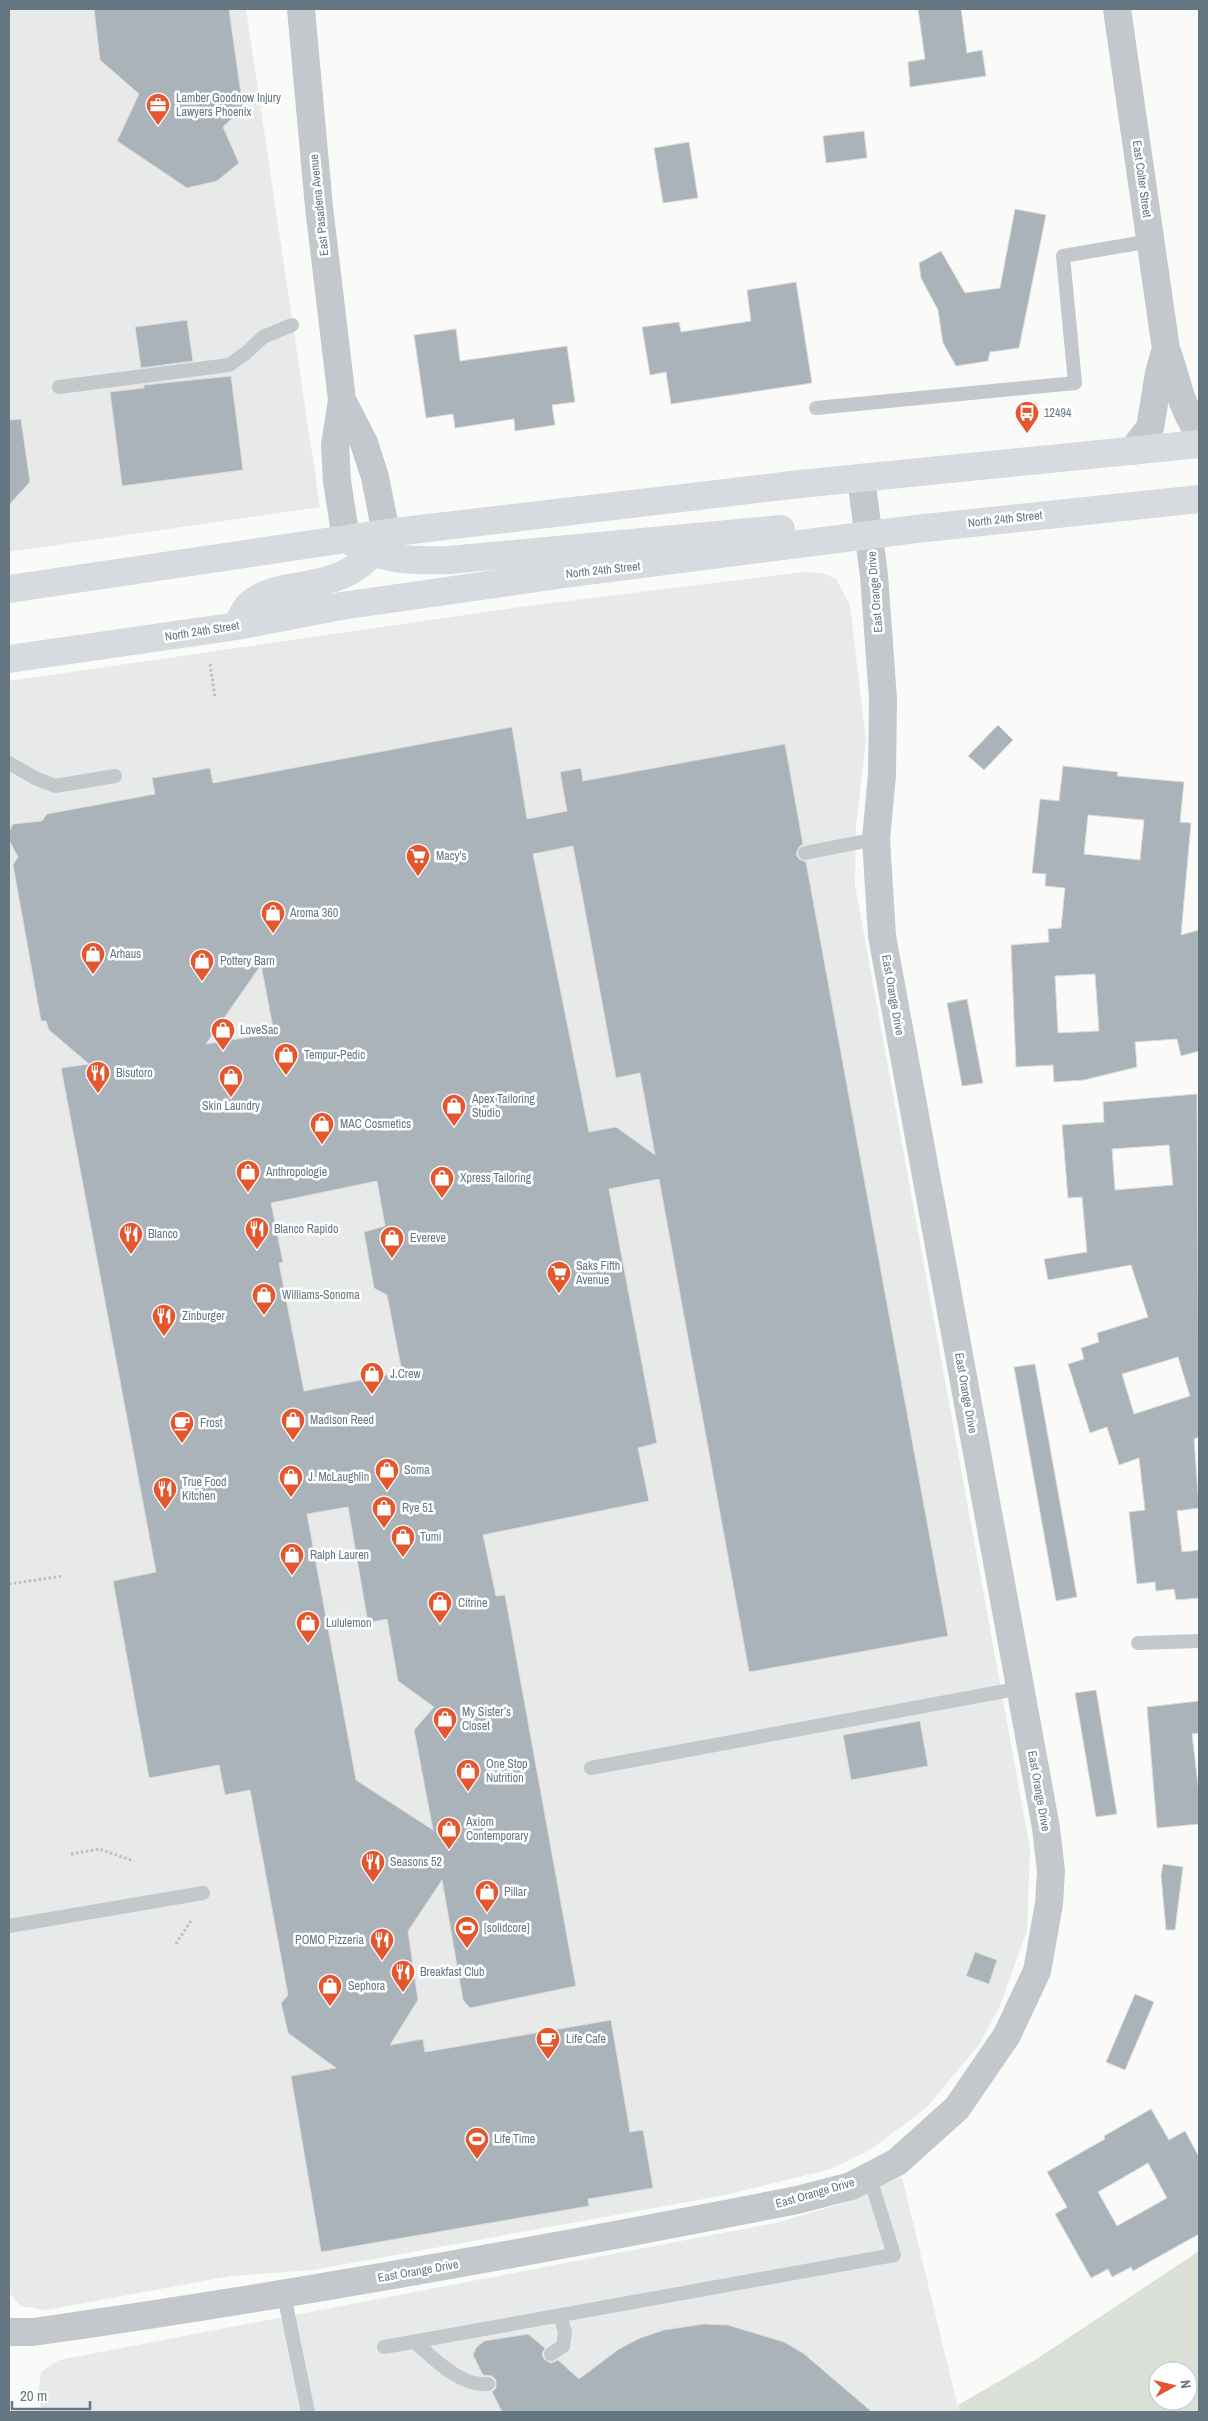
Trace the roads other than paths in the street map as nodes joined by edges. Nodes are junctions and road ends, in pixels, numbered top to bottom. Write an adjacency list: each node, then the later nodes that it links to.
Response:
1 (301, 9): 7 (street, East Pasadena Avenue)
2 (1117, 9): 3 (street, East Colter Street)
3 (1151, 241): 5 (street, East Colter Street); 8 (lane)
4 (292, 325): 6 (lane)
5 (1166, 349): 9 (street, East Colter Street); 11 (street, East Colter Street)
6 (59, 387)
7 (342, 400): 15 (street, East Pasadena Avenue); 16 (street, East Pasadena Avenue)
8 (816, 408)
9 (1199, 430)
10 (1199, 444): 11 (main road)
11 (1132, 451): 12 (main road)
12 (861, 478): 14 (street, East Orange Drive); 16 (main road)
13 (1199, 498): 14 (main road, North 24th Street)
14 (869, 535): 16 (main road); 18 (main road, North 24th Street); 22 (street, East Orange Drive)
15 (346, 539): 16 (main road); 17 (main road)
16 (379, 543): 18 (main road)
17 (9, 589)
18 (237, 626): 19 (main road, North 24th Street)
19 (9, 659)
20 (9, 763): 21 (lane)
21 (115, 776)
22 (876, 839): 23 (lane); 26 (street, East Orange Drive)
23 (805, 853)
24 (1199, 1641): 25 (lane)
25 (1138, 1643)
26 (1021, 1688): 27 (lane); 30 (street, East Orange Drive)
27 (591, 1768)
28 (203, 1893): 29 (lane)
29 (9, 1926)
30 (870, 2175): 31 (street, East Orange Drive); 32 (lane)
31 (284, 2295): 33 (street, East Orange Drive); 38 (lane)
32 (560, 2316): 34 (lane); 36 (lane)
33 (9, 2332)
34 (415, 2342): 35 (lane); 37 (lane)
35 (384, 2347)
36 (551, 2354)
37 (488, 2384)
38 (308, 2412)

